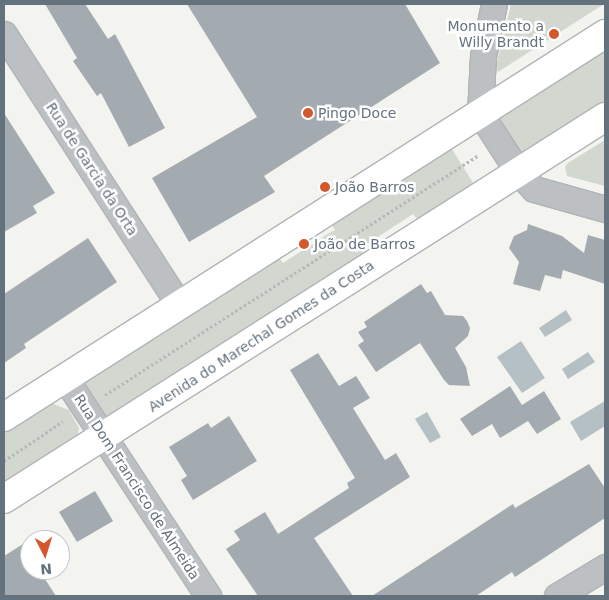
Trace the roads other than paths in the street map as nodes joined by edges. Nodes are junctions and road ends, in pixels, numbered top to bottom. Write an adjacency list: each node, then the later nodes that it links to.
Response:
1 (494, 4): 4 (street)
2 (4, 34): 8 (street, Rua de Garcia da Orta)
3 (605, 34): 4 (main road)
4 (480, 113): 6 (street); 8 (main road)
5 (605, 117): 6 (main road, Avenida do Marechal Gomes da Costa)
6 (518, 172): 7 (street); 11 (main road, Avenida do Marechal Gomes da Costa)
7 (605, 209)
8 (180, 305): 9 (main road)
9 (65, 378): 10 (main road); 11 (street, Rua Dom Francisco de Almeida)
10 (4, 417)
11 (103, 436): 12 (main road, Avenida do Marechal Gomes da Costa); 14 (street, Rua Dom Francisco de Almeida)
12 (4, 499)
13 (605, 566): 15 (street)
14 (208, 596)
15 (557, 596)

